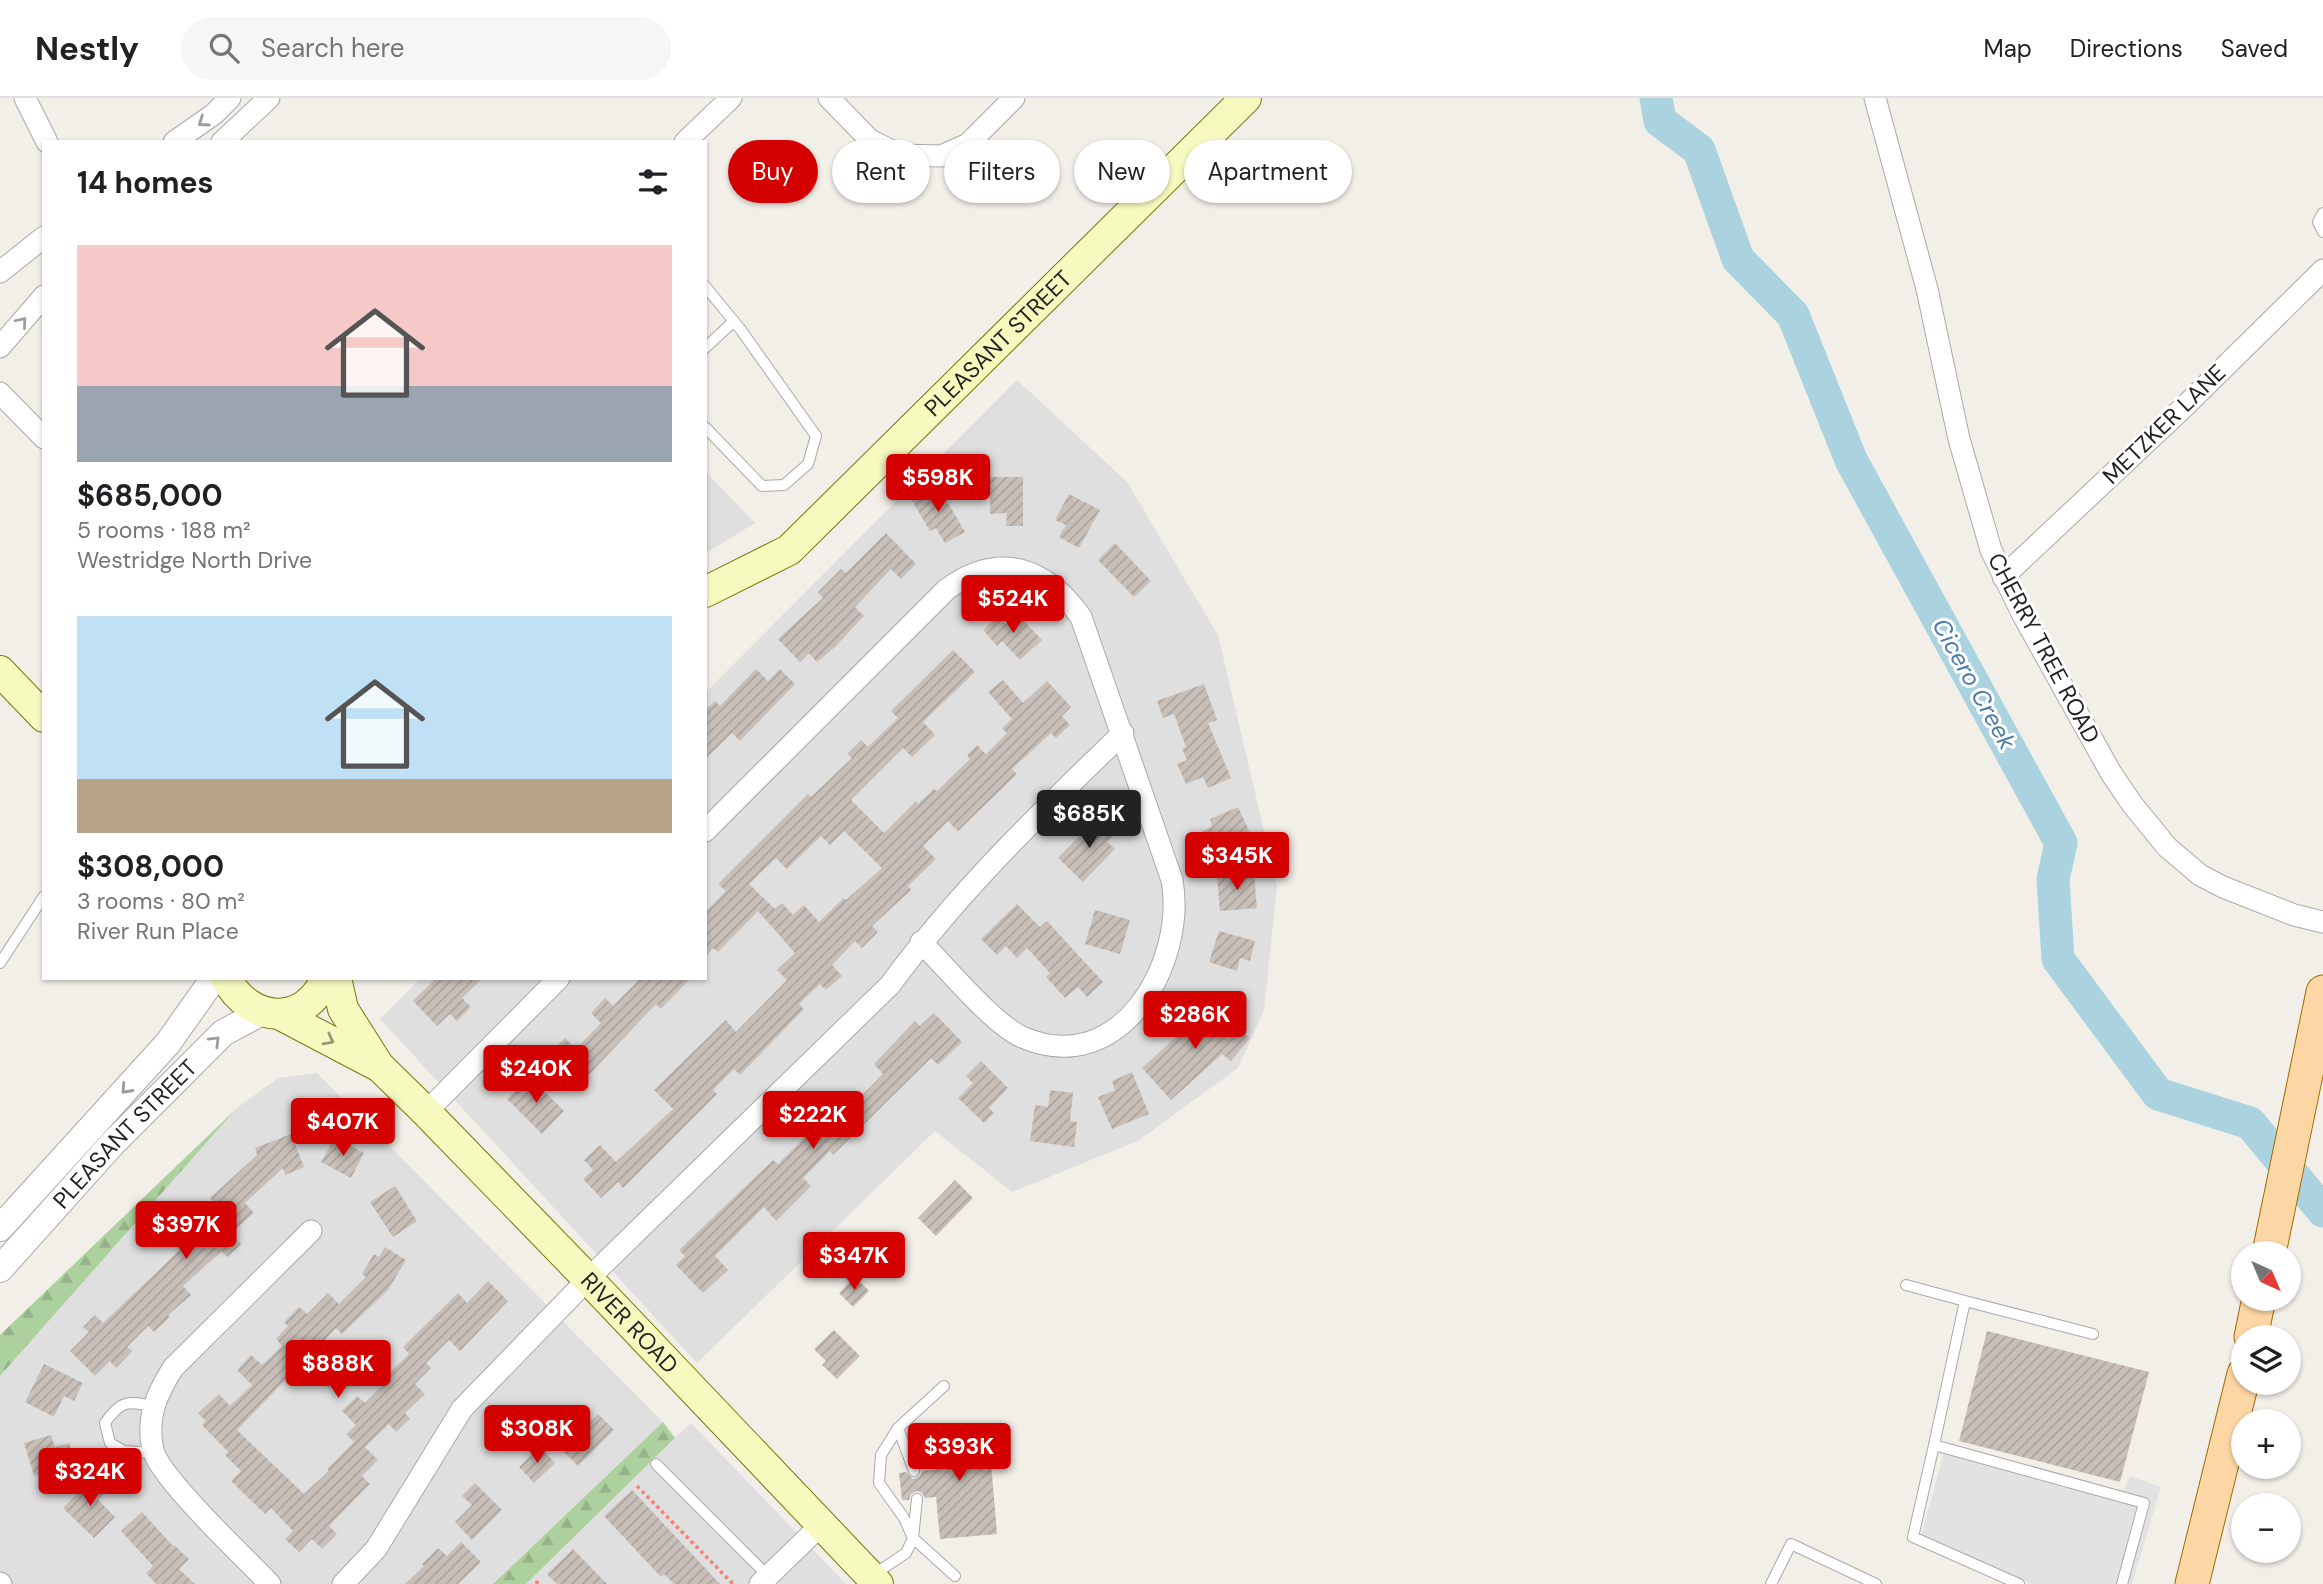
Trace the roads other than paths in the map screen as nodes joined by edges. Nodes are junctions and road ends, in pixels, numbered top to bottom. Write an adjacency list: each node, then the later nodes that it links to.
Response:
1 (25, 98): 10 (street)
2 (230, 98): 11 (street, one-way to 11)
3 (731, 98): 13 (street)
4 (829, 98): 5 (street)
5 (1014, 98)
6 (1218, 98): 27 (main road, PLEASANT STREET)
7 (1245, 98): 29 (main road, PLEASANT STREET)
8 (1875, 98): 28 (street, CHERRY TREE ROAD)
9 (264, 100): 12 (street)
10 (46, 140)
11 (177, 140)
12 (224, 140)
13 (687, 140)
14 (2323, 213): 15 (lane)
15 (2323, 232)
16 (42, 239): 18 (street)
17 (2323, 270): 28 (street, METZKER LANE)
18 (0, 272)
19 (707, 288): 21 (lane)
20 (42, 298): 23 (street, one-way to 20)
21 (734, 321): 22 (lane); 25 (lane)
22 (707, 346)
23 (0, 348)
24 (0, 393): 26 (street)
25 (707, 429)
26 (42, 437)
27 (707, 573)
28 (2003, 577): 35 (street, CHERRY TREE ROAD)
29 (707, 591)
30 (0, 671): 31 (main road)
31 (42, 715)
32 (1123, 733): 33 (street); 36 (street); 36 (street)
33 (707, 829)
34 (42, 899): 37 (lane)
35 (2323, 922)
36 (921, 942): 51 (street)
37 (0, 963)
38 (213, 980): 47 (street, PLEASANT STREET, one-way to 47)
39 (227, 980): 44 (main road, RIVER ROAD)
40 (325, 980): 44 (main road)
41 (336, 980): 45 (main road, RIVER ROAD)
42 (557, 980): 46 (street)
43 (2323, 992): 49 (main road)
44 (270, 1013): 45 (main road, RIVER ROAD, one-way to 45); 50 (street, PLEASANT STREET, one-way to 44)
45 (379, 1066): 46 (main road, RIVER ROAD)
46 (426, 1112): 51 (main road, RIVER ROAD)
47 (0, 1228)
48 (311, 1231): 57 (street)
49 (2271, 1241)
50 (0, 1269)
51 (588, 1279): 64 (main road, RIVER ROAD); 70 (street)
52 (1906, 1285): 53 (lane)
53 (1965, 1301): 54 (lane); 59 (lane)
54 (2093, 1334)
55 (944, 1386): 58 (lane)
56 (2238, 1395): 75 (main road)
57 (153, 1406): 60 (street); 60 (lane)
58 (898, 1429): 62 (lane); 65 (lane)
59 (1934, 1445): 73 (lane); 74 (lane)
60 (153, 1453): 69 (street)
61 (656, 1464): 67 (lane)
62 (915, 1472)
63 (917, 1499): 65 (lane)
64 (821, 1524): 67 (street); 68 (main road, RIVER ROAD)
65 (913, 1538): 66 (lane); 68 (lane)
66 (955, 1576)
67 (764, 1580)
68 (875, 1580)
69 (270, 1584)
70 (343, 1584)
71 (1771, 1584): 72 (lane)
72 (1876, 1584)
73 (2019, 1584)
74 (2123, 1584)
75 (2192, 1584)

